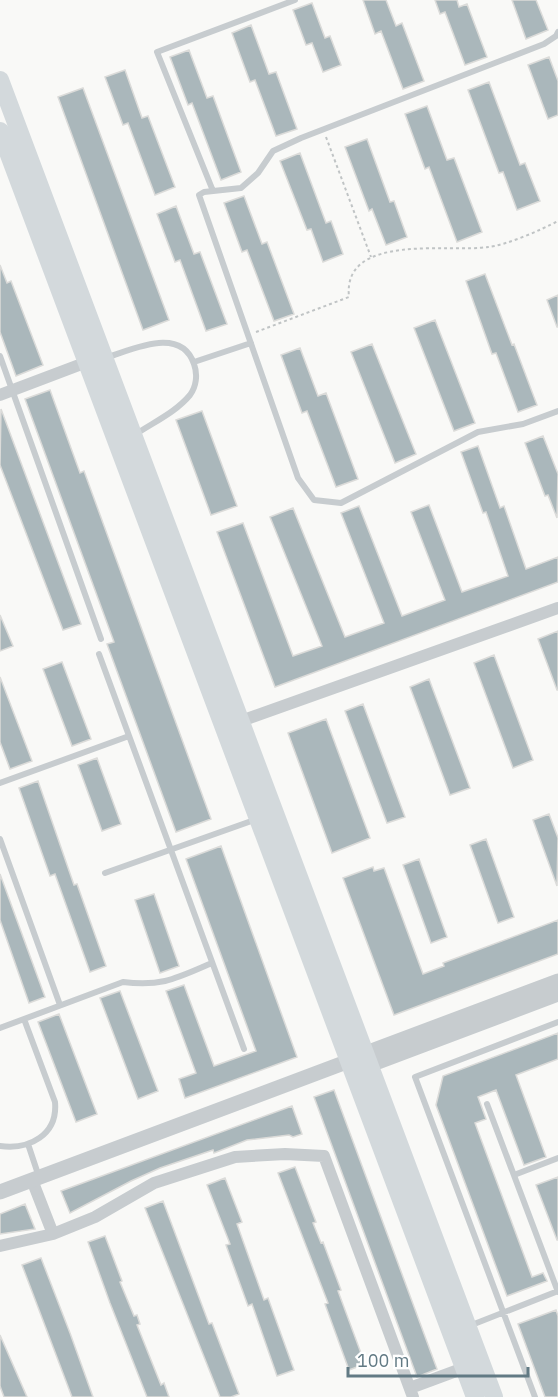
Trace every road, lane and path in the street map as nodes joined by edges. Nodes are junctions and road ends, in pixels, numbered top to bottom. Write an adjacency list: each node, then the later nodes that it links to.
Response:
1 (295, 0): 6 (lane)
2 (558, 32): 4 (lane)
3 (0, 80): 12 (main road)
4 (323, 129): 6 (lane); 8 (path)
5 (0, 131): 12 (main road)
6 (213, 191): 9 (lane)
7 (558, 221): 8 (path)
8 (371, 257): 9 (path)
9 (248, 335): 10 (lane)
10 (251, 343): 13 (lane); 16 (lane)
11 (0, 356): 14 (lane)
12 (96, 360): 13 (lane); 14 (street); 17 (main road); 24 (main road)
13 (194, 362): 17 (lane)
14 (13, 390): 15 (street); 19 (lane)
15 (0, 395)
16 (558, 411)
17 (134, 436): 21 (main road)
18 (558, 608): 21 (street)
19 (101, 639)
20 (99, 654): 22 (lane)
21 (241, 721): 37 (main road)
22 (129, 736): 23 (lane); 26 (lane)
23 (0, 783)
24 (258, 818): 26 (lane); 38 (main road)
25 (0, 839): 27 (lane)
26 (170, 850): 28 (lane); 29 (lane)
27 (2, 853): 32 (lane)
28 (105, 873)
29 (212, 963): 32 (lane); 36 (lane)
30 (558, 981): 37 (street)
31 (558, 994): 37 (street)
32 (60, 1005): 33 (lane)
33 (24, 1019): 35 (lane); 40 (lane)
34 (558, 1022): 49 (lane)
35 (0, 1028)
36 (244, 1049)
37 (368, 1059): 50 (main road)
38 (349, 1061): 44 (street); 51 (main road)
39 (488, 1104): 43 (lane)
40 (28, 1144): 41 (lane); 44 (lane)
41 (0, 1146)
42 (558, 1158): 43 (lane)
43 (514, 1175): 48 (lane)
44 (36, 1178): 45 (street); 46 (street)
45 (0, 1192)
46 (52, 1234): 47 (street); 52 (street)
47 (0, 1246)
48 (558, 1292): 49 (lane)
49 (503, 1313): 50 (lane); 55 (lane)
50 (468, 1327): 54 (main road)
51 (464, 1368): 52 (street); 53 (main road)
52 (411, 1392)
53 (475, 1397)
54 (495, 1397)
55 (535, 1397)

